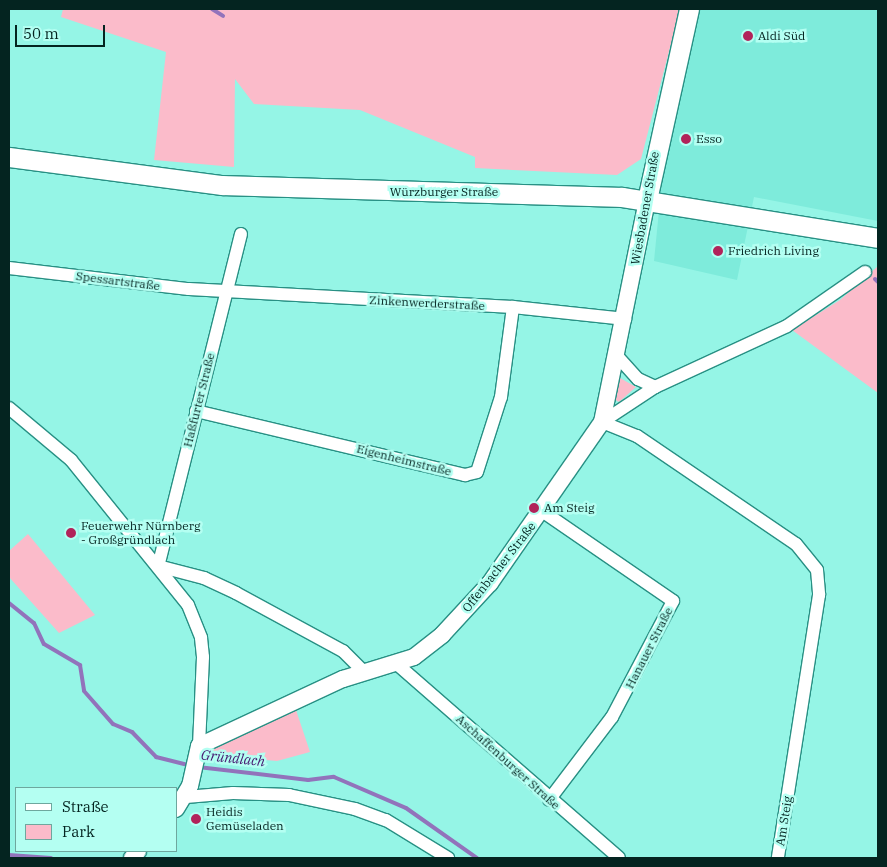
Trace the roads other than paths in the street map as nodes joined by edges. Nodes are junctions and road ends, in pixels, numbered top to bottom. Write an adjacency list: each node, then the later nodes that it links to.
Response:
1 (689, 9): 3 (main road, Wiesbadener Straße)
2 (9, 157): 3 (main road, Würzburger Straße)
3 (647, 200): 5 (main road, Würzburger Straße); 10 (street, Wiesbadener Straße)
4 (241, 234): 8 (street, Haßfurter Straße)
5 (878, 238)
6 (9, 268): 8 (street, Spessartstraße)
7 (865, 272): 12 (street, Offenbacher Straße)
8 (228, 292): 9 (street, Zinkenwerderstraße); 14 (street, Haßfurter Straße)
9 (513, 307): 10 (street, Zinkenwerderstraße); 14 (street, Eigenheimstraße)
10 (625, 319): 11 (street, Wiesbadener Straße)
11 (618, 357): 12 (street); 15 (street, Wiesbadener Straße)
12 (655, 387): 15 (street, Offenbacher Straße)
13 (9, 408): 17 (street)
14 (196, 411): 17 (street, Haßfurter Straße)
15 (605, 415): 16 (street, Offenbacher Straße); 27 (street, Am Steig)
16 (542, 512): 20 (street, Offenbacher Straße); 24 (street, Hanauer Straße)
17 (158, 566): 18 (street); 19 (street)
18 (184, 571): 19 (street); 21 (street)
19 (174, 585): 22 (street)
20 (398, 665): 21 (street, Offenbacher Straße); 24 (street, Aschaffenburger Straße)
21 (363, 671): 22 (street, Offenbacher Straße)
22 (198, 750): 23 (street)
23 (184, 797): 25 (street)
24 (549, 800): 26 (street, Aschaffenburger Straße)
25 (448, 858)
26 (619, 858)
27 (778, 858)

